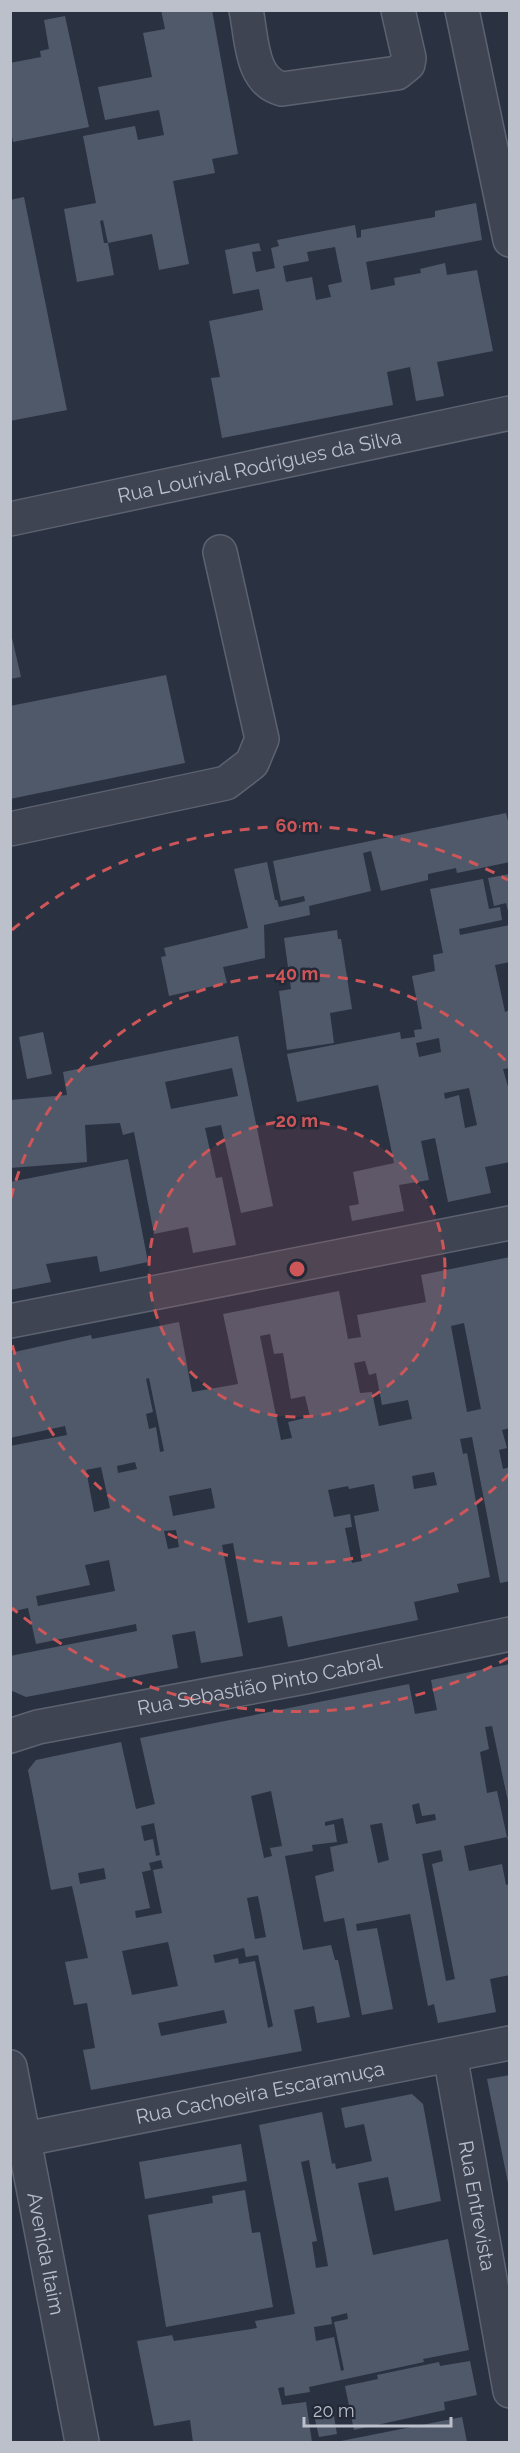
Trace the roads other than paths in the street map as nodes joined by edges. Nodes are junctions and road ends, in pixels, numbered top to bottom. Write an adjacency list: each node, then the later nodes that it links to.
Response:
1 (246, 10): 2 (street)
2 (398, 10)
3 (462, 10): 4 (street)
4 (510, 240)
5 (510, 413): 6 (street, Rua Lourival Rodrigues da Silva)
6 (10, 519)
7 (220, 552): 8 (street)
8 (10, 830)
9 (510, 1223): 10 (street)
10 (10, 1321)
11 (510, 1635): 12 (street, Rua Sebastião Pinto Cabral)
12 (10, 1736)
13 (510, 2043): 14 (street, Rua Cachoeira Escaramuça)
14 (450, 2055): 16 (street, Rua Cachoeira Escaramuça); 17 (street, Rua Entrevista)
15 (10, 2067): 16 (street, Avenida Itaim)
16 (18, 2141): 18 (street, Avenida Itaim)
17 (510, 2391)
18 (82, 2442)

